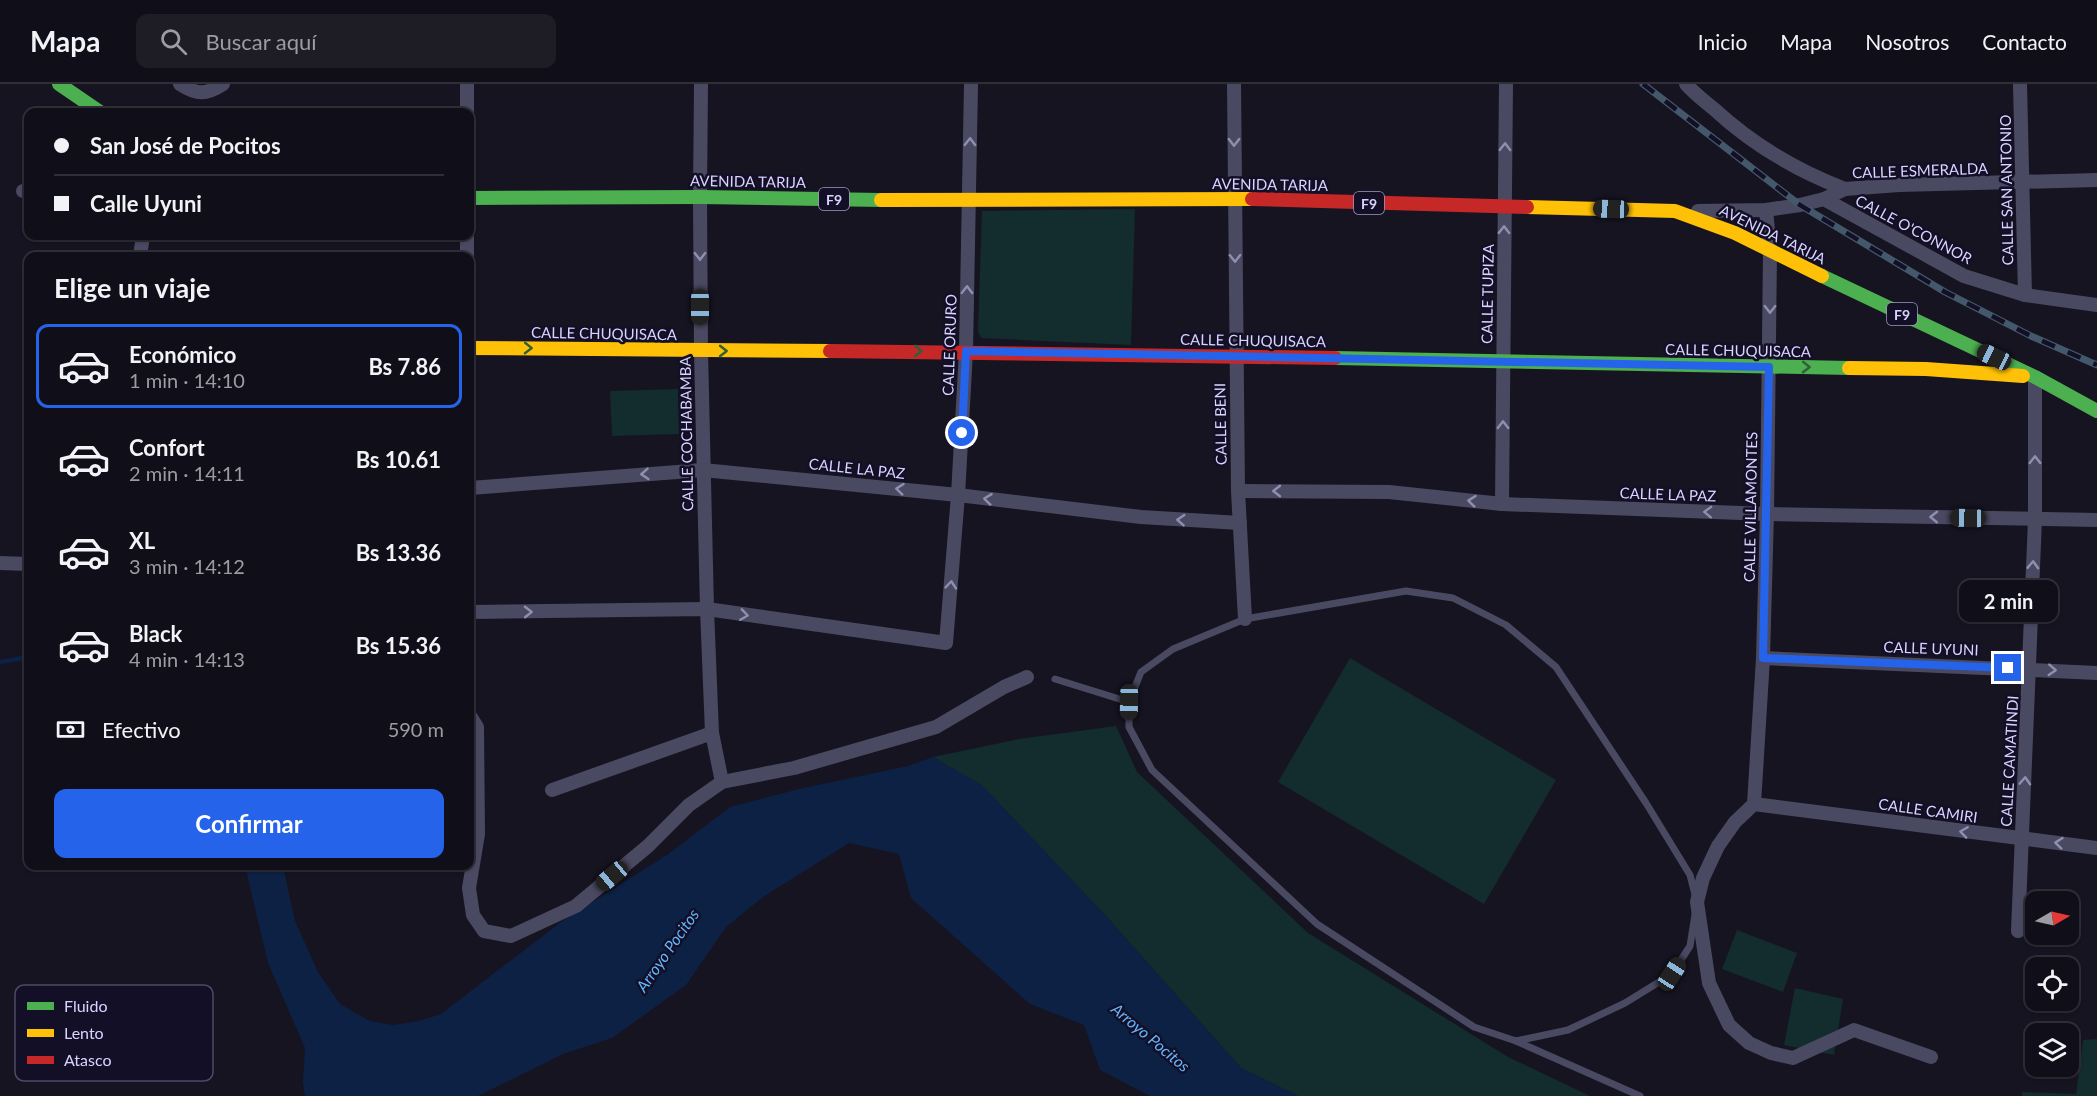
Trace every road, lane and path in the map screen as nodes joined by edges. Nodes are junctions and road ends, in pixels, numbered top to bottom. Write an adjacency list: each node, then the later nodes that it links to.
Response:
1 (59, 84): 11 (main road)
2 (180, 84): 3 (street)
3 (223, 84)
4 (467, 84): 12 (street)
5 (701, 84): 16 (street, CALLE COCHABAMBA)
6 (970, 84): 20 (street, CALLE ORURO, one-way to 6)
7 (1234, 84): 19 (street, CALLE BENI, one-way to 19)
8 (1506, 84): 21 (street, CALLE TUPIZA, one-way to 8)
9 (1686, 84): 15 (street)
10 (2020, 84): 14 (street, CALLE SAN ANTONIO)
11 (94, 108)
12 (467, 108)
13 (2097, 180): 14 (street, CALLE ESMERALDA)
14 (2022, 183): 15 (street, CALLE ESMERALDA); 25 (street, CALLE SAN ANTONIO)
15 (1845, 189): 18 (street, CALLE ESMERALDA)
16 (699, 197): 17 (main road, AVENIDA TARIJA / F9); 20 (main road, AVENIDA TARIJA / F9); 28 (street, CALLE COCHABAMBA, one-way to 28)
17 (474, 198)
18 (1824, 199): 22 (street, CALLE ESMERALDA); 25 (street, CALLE O'CONNOR)
19 (1234, 200): 20 (main road, AVENIDA TARIJA / F9); 21 (main road, AVENIDA TARIJA / F9); 30 (street, CALLE BENI, one-way to 30)
20 (969, 201): 29 (street, CALLE ORURO, one-way to 20)
21 (1504, 206): 23 (main road, AVENIDA TARIJA / F9); 31 (street, CALLE TUPIZA, one-way to 21)
22 (1766, 210): 23 (street, CALLE ESMERALDA); 24 (street, CALLE VILLAMONTES)
23 (1675, 211): 24 (main road, AVENIDA TARIJA / F9)
24 (1770, 251): 32 (street, CALLE VILLAMONTES, one-way to 32); 33 (main road, AVENIDA TARIJA / F9)
25 (2025, 295): 26 (street, CALLE O'CONNOR)
26 (2097, 305)
27 (474, 348): 28 (main road, CALLE CHUQUISACA, one-way to 28)
28 (701, 351): 29 (main road, CALLE CHUQUISACA, one-way to 29); 36 (street, CALLE COCHABAMBA)
29 (966, 351): 30 (main road, CALLE CHUQUISACA); 39 (street, CALLE ORURO)
30 (1236, 357): 31 (main road, CALLE CHUQUISACA); 38 (street, CALLE BENI)
31 (1503, 362): 32 (main road, CALLE CHUQUISACA); 40 (street, CALLE TUPIZA, one-way to 31)
32 (1769, 367): 33 (main road, CALLE CHUQUISACA, one-way to 33); 41 (street, CALLE VILLAMONTES)
33 (2035, 376): 34 (main road); 35 (main road, AVENIDA TARIJA / F9); 42 (street, CALLE CAMATINDI, one-way to 33)
34 (2097, 396)
35 (2097, 411)
36 (703, 470): 37 (street, CALLE LA PAZ, one-way to 37); 39 (street, CALLE LA PAZ, one-way to 36); 47 (street, CALLE COCHABAMBA)
37 (474, 488)
38 (1238, 491): 40 (street, CALLE LA PAZ, one-way to 38); 44 (street, CALLE BENI)
39 (958, 495): 44 (street, CALLE LA PAZ, one-way to 39); 47 (street, CALLE ORURO, one-way to 39)
40 (1502, 504): 41 (street, CALLE LA PAZ, one-way to 40)
41 (1767, 514): 42 (street, CALLE LA PAZ, one-way to 41); 50 (street, CALLE VILLAMONTES)
42 (2035, 519): 43 (street, CALLE LA PAZ); 51 (street, CALLE CAMATINDI, one-way to 42)
43 (2097, 520)
44 (1240, 523): 49 (street, CALLE BENI)
45 (0, 563): 46 (street)
46 (24, 564)
47 (707, 609): 48 (street, one-way to 47); 57 (street, CALLE COCHABAMBA)
48 (474, 612)
49 (1245, 619): 55 (lane); 65 (lane)
50 (1763, 658): 51 (street, CALLE UYUNI); 60 (street, CALLE VILLAMONTES)
51 (2030, 669): 52 (street, CALLE UYUNI, one-way to 52); 61 (street, CALLE CAMATINDI, one-way to 51)
52 (2097, 673)
53 (1027, 677): 58 (street)
54 (1055, 679): 55 (lane)
55 (1129, 702): 67 (lane)
56 (474, 722): 63 (street)
57 (712, 733): 58 (street, CALLE COCHABAMBA); 59 (street)
58 (722, 782): 64 (street)
59 (552, 790)
60 (1754, 804): 61 (street, CALLE CAMIRI, one-way to 60); 65 (street)
61 (2022, 839): 62 (street, CALLE CAMIRI, one-way to 61); 66 (street, CALLE CAMATINDI)
62 (2097, 848)
63 (474, 858)
64 (472, 870)
65 (1698, 902): 67 (lane); 68 (street)
66 (2018, 931)
67 (1516, 1041): 69 (lane)
68 (1931, 1057)
69 (1640, 1096)

